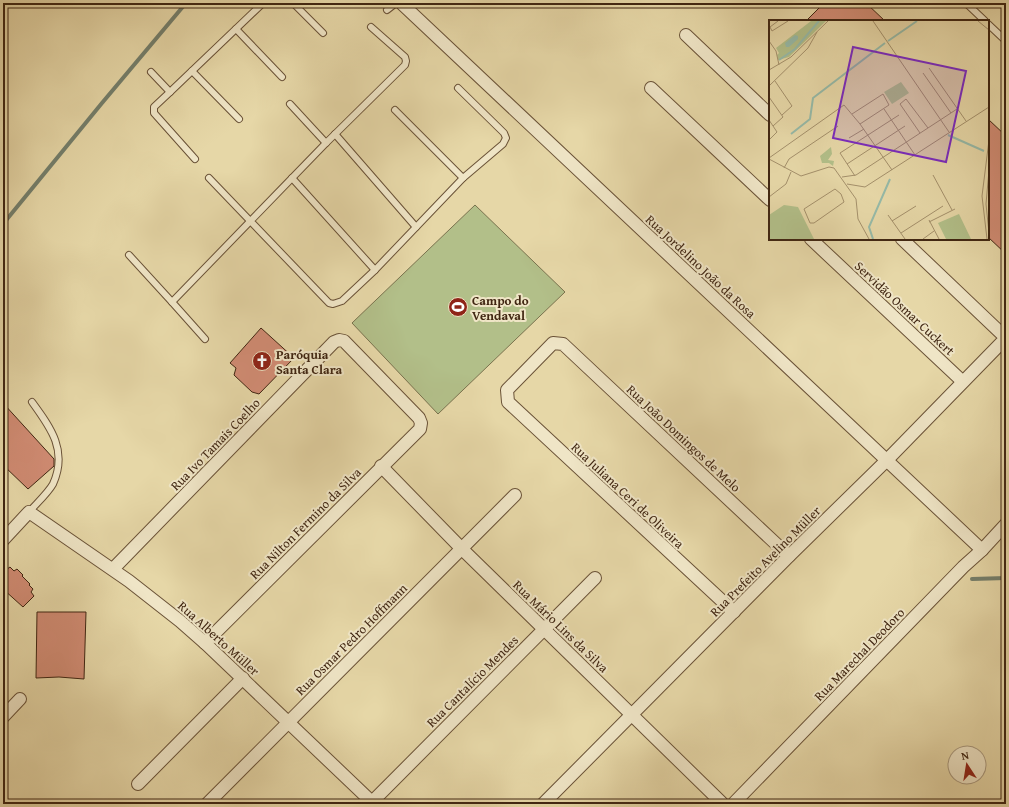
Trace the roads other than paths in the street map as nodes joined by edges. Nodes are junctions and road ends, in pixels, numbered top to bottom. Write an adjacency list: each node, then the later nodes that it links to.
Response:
1 (263, 3): 10 (lane)
2 (293, 3): 11 (lane)
3 (396, 3): 6 (lane)
4 (401, 3): 44 (street, Rua Jordelino João da Rosa)
5 (966, 3): 7 (lane)
6 (387, 10)
7 (984, 20)
8 (989, 25): 13 (lane)
9 (371, 27): 24 (lane)
10 (236, 29): 14 (lane); 16 (lane)
11 (323, 34)
12 (686, 35): 22 (street)
13 (1006, 41)
14 (192, 71): 19 (lane); 23 (lane)
15 (151, 72): 19 (lane)
16 (282, 77)
17 (458, 88): 29 (lane)
18 (651, 88): 30 (street)
19 (170, 92): 26 (lane)
20 (290, 104): 25 (lane)
21 (395, 110): 29 (lane)
22 (769, 114)
23 (239, 119)
24 (335, 134): 25 (lane); 32 (lane)
25 (326, 143): 28 (lane)
26 (195, 160)
27 (209, 178): 31 (lane)
28 (292, 178): 31 (lane); 36 (lane)
29 (462, 178): 32 (lane)
30 (769, 199)
31 (250, 221): 36 (lane); 37 (lane)
32 (416, 227): 36 (lane)
33 (812, 240): 40 (street, Servidão Osmar Cuckert)
34 (903, 240): 38 (street)
35 (129, 255): 37 (lane)
36 (375, 270)
37 (172, 302): 39 (lane)
38 (1006, 338): 40 (street, Rua Prefeito Avelino Müller)
39 (205, 339)
40 (962, 381): 44 (street, Rua Prefeito Avelino Müller)
41 (507, 396): 52 (street, Rua João Domingos de Melo); 55 (street, Rua Juliana Ceri de Oliveira)
42 (32, 402): 47 (lane)
43 (421, 423): 45 (street, Rua Nilton Fermino da Silva); 53 (street, Rua Ivo Tamais Coelho)
44 (887, 460): 51 (street, Rua Jordelino João da Rosa); 52 (street, Rua Prefeito Avelino Müller)
45 (381, 466): 50 (street, Rua Mário Lins da Silva); 57 (street, Rua Nilton Fermino da Silva)
46 (515, 495): 50 (street, Rua Osmar Pedro Hoffmann)
47 (29, 512): 49 (street); 53 (street, Rua Alberto Müller)
48 (1006, 524): 51 (street, Rua Marechal Deodoro)
49 (3, 540)
50 (462, 548): 56 (street, Rua Mário Lins da Silva); 62 (street, Rua Osmar Pedro Hoffmann)
51 (982, 550): 68 (street, Rua Marechal Deodoro)
52 (789, 556): 55 (street, Rua Prefeito Avelino Müller)
53 (113, 569): 57 (street, Rua Alberto Müller)
54 (595, 578): 56 (street, Rua Cantalício Mendes)
55 (734, 612): 60 (street, Rua Prefeito Avelino Müller)
56 (544, 629): 60 (street, Rua Mário Lins da Silva); 64 (street, Rua Cantalício Mendes)
57 (206, 643): 58 (street, Rua Alberto Müller)
58 (243, 678): 62 (street, Rua Alberto Müller); 63 (street)
59 (20, 699): 61 (street)
60 (631, 715): 66 (street, Rua Prefeito Avelino Müller); 67 (street, Rua Mário Lins da Silva)
61 (3, 717)
62 (289, 722): 64 (street, Rua Alberto Müller); 65 (street, Rua Osmar Pedro Hoffmann)
63 (138, 784)
64 (372, 803)
65 (207, 804)
66 (543, 804)
67 (723, 804)
68 (733, 804)

